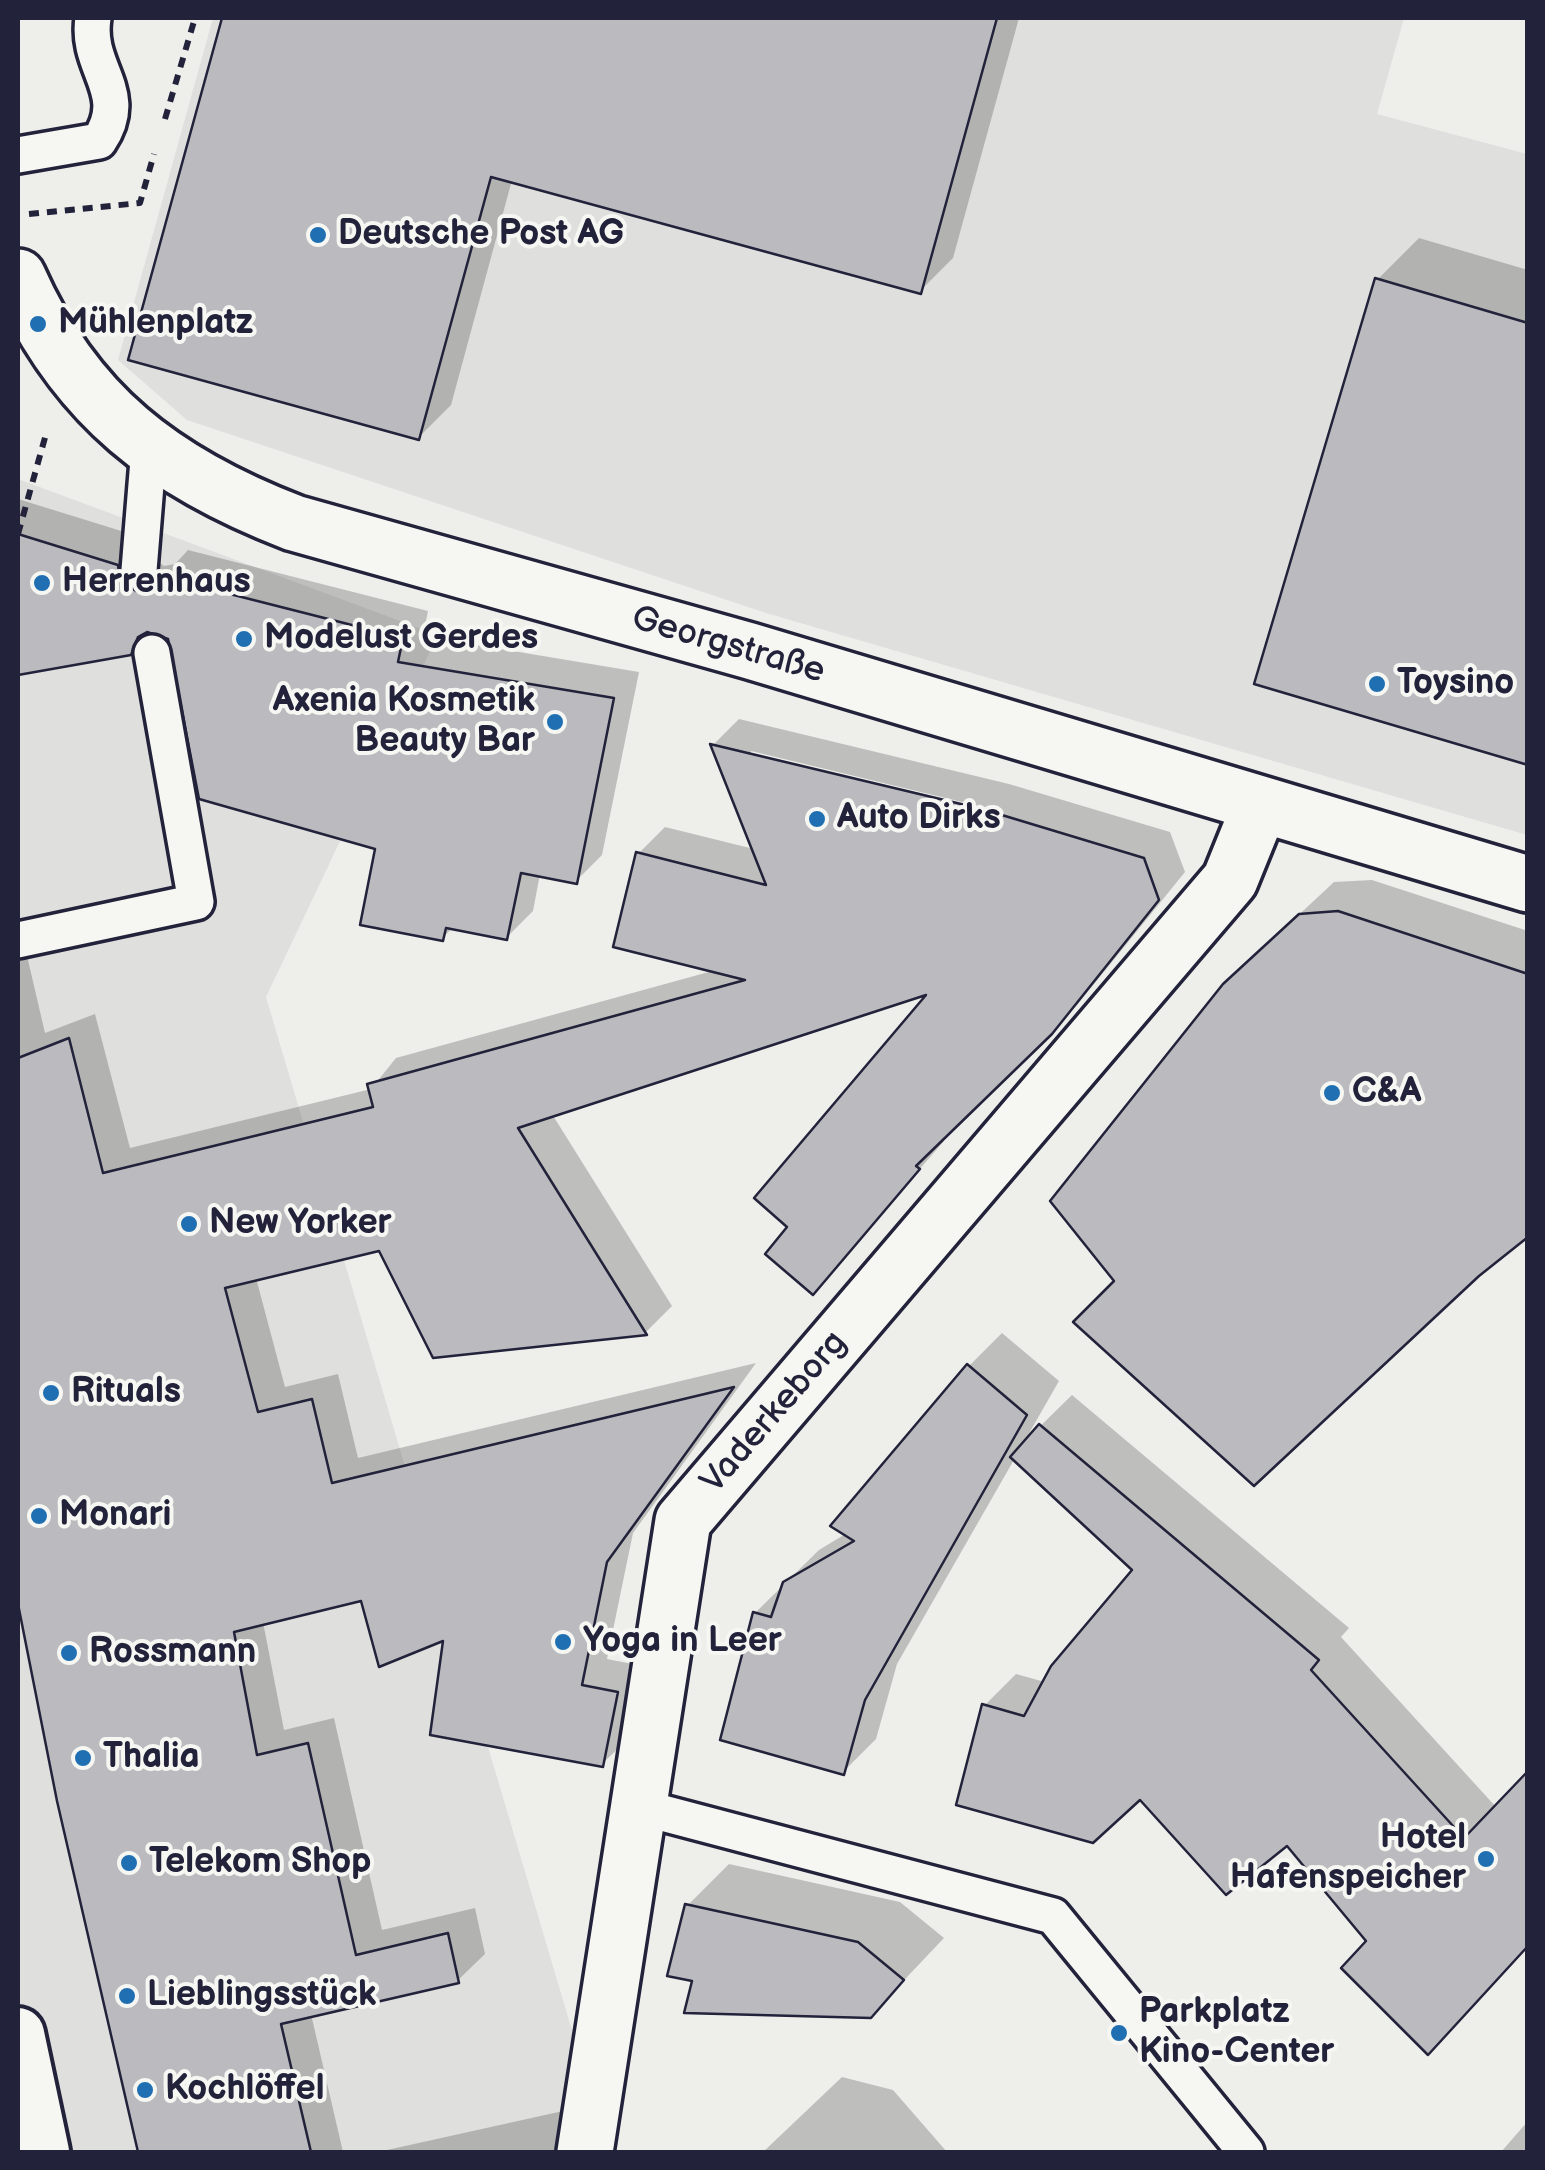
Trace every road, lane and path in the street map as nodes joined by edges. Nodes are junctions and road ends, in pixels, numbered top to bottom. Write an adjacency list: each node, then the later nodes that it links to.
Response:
1 (93, 18): 2 (lane)
2 (18, 155)
3 (140, 203): 4 (path)
4 (18, 215)
5 (18, 277): 6 (main road, Georgstraße)
6 (65, 366): 7 (main road, Georgstraße); 8 (path)
7 (149, 448): 9 (lane); 11 (main road, Georgstraße)
8 (18, 534)
9 (140, 570)
10 (152, 653): 13 (lane)
11 (1260, 806): 12 (main road, Georgstraße); 14 (main road, Vaderkeborg)
12 (1528, 884)
13 (18, 940)
14 (636, 1806): 17 (main road, Vaderkeborg); 18 (lane)
15 (18, 2034): 16 (street)
16 (43, 2152)
17 (585, 2152)
18 (1246, 2152)

